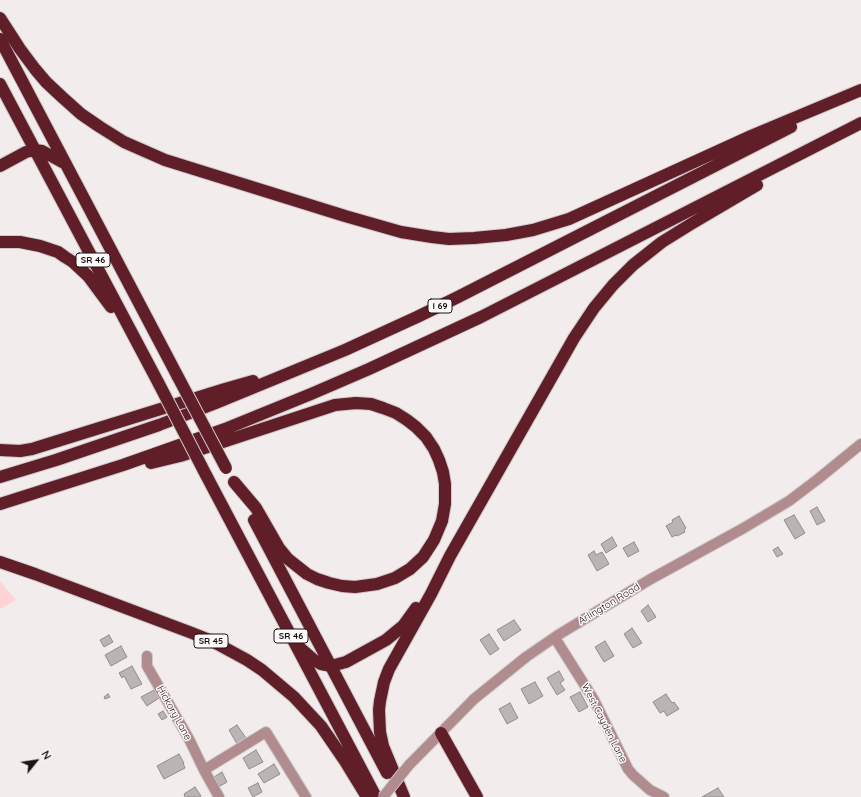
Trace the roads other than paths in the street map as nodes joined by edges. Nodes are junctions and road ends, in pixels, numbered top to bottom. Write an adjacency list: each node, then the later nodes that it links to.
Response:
1 (0, 18): 4 (highway)
2 (0, 39): 7 (highway)
3 (0, 84): 6 (highway, SR 46)
4 (861, 90): 10 (highway, I 69)
5 (858, 125): 15 (highway); 18 (highway)
6 (35, 150): 7 (highway); 8 (highway); 11 (highway, SR 46)
7 (66, 164): 16 (highway, bridge)
8 (0, 166)
9 (0, 242): 11 (highway)
10 (302, 368): 13 (highway); 14 (highway, I 69)
11 (151, 370): 21 (highway, SR 46, bridge)
12 (861, 444): 20 (street, Arlington Road)
13 (0, 450)
14 (0, 477)
15 (78, 480): 16 (highway); 17 (highway)
16 (234, 482): 23 (highway)
17 (0, 504)
18 (450, 556): 23 (highway); 32 (highway)
19 (0, 562): 28 (highway, SR 45)
20 (554, 638): 24 (street, Arlington Road); 34 (street, West Cayden Lane)
21 (294, 642): 23 (highway); 29 (highway, SR 46)
22 (147, 656): 25 (street, Hickory Lane)
23 (330, 666): 31 (highway)
24 (441, 732): 30 (street, Arlington Road, bridge); 33 (highway)
25 (204, 770): 26 (street, Hickory Lane); 27 (street)
26 (219, 797)
27 (306, 797)
28 (367, 797)
29 (376, 797)
30 (383, 797)
31 (399, 797)
32 (404, 797)
33 (477, 797)
34 (664, 797)

